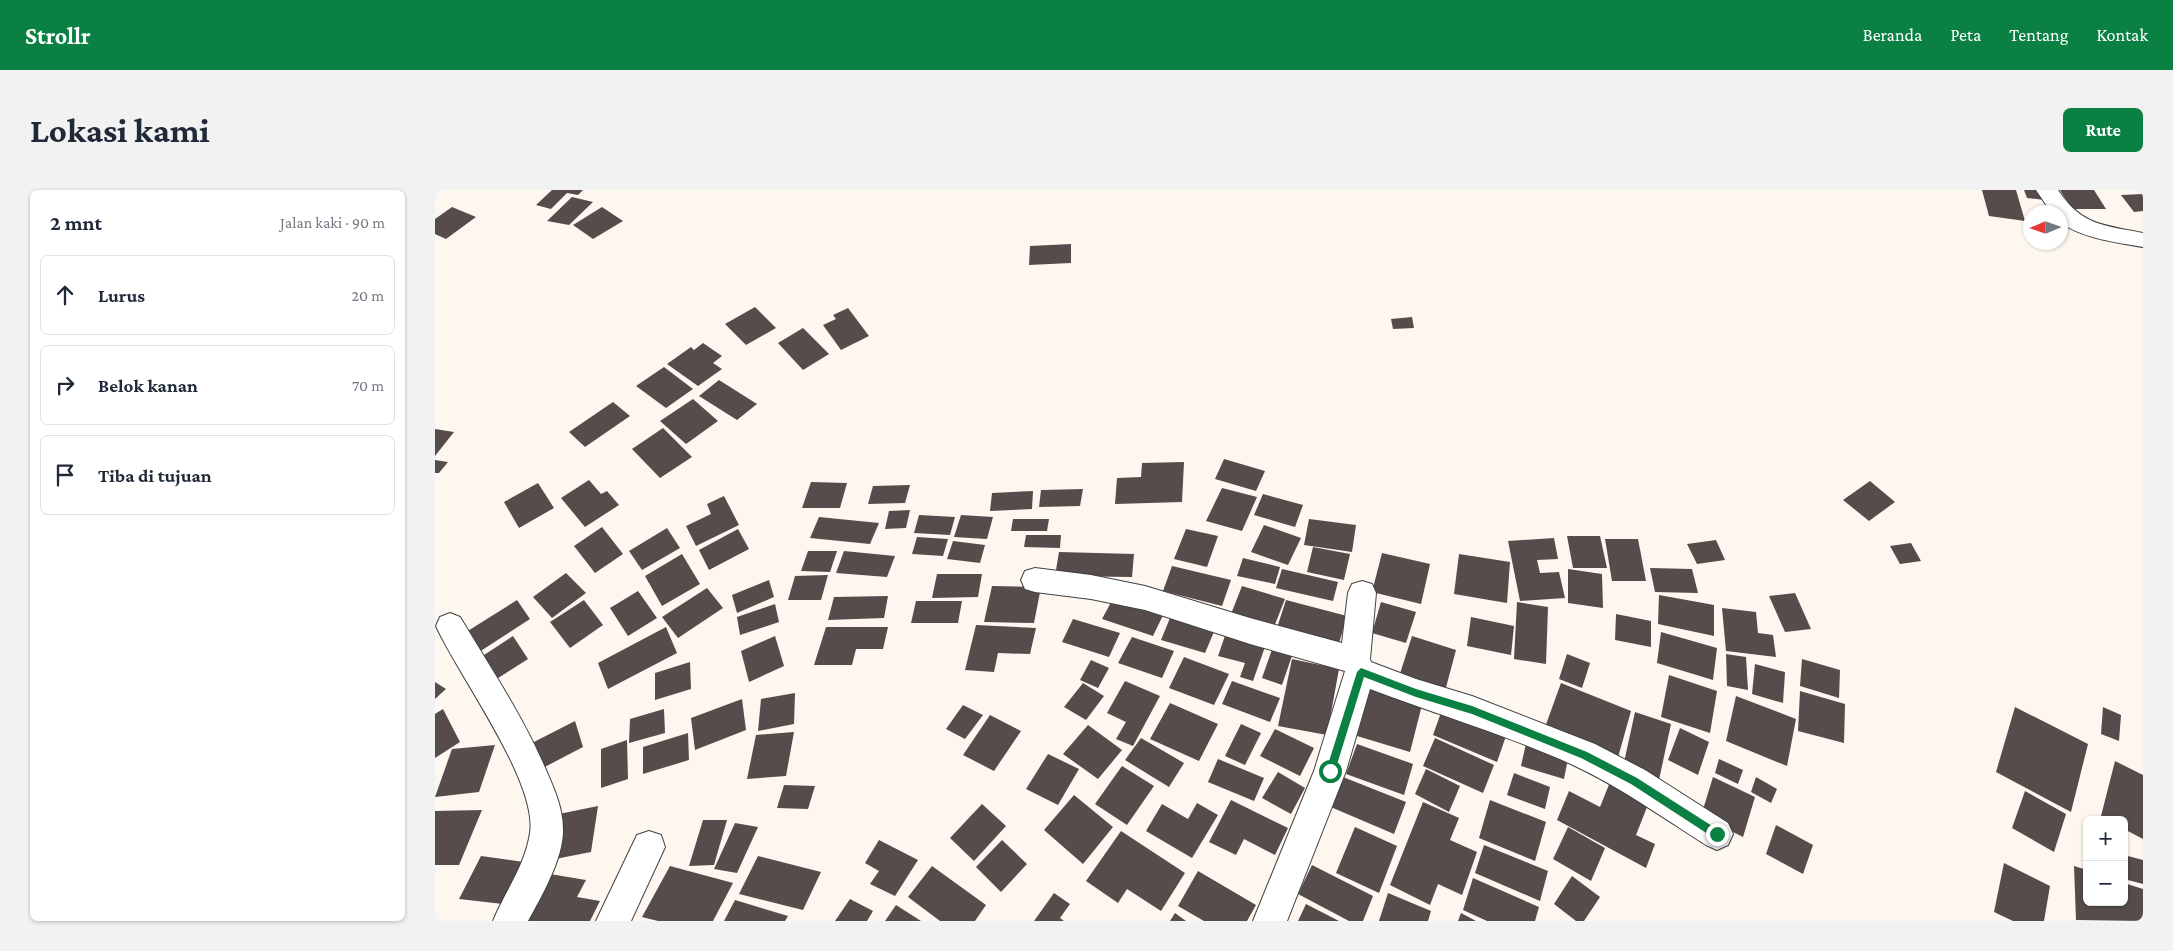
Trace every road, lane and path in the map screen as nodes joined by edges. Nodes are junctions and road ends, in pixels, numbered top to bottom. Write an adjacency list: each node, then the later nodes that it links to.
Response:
1 (2047, 190): 2 (street)
2 (2143, 240)
3 (1035, 580): 6 (street)
4 (1362, 593): 6 (street)
5 (450, 626): 9 (street)
6 (1358, 666): 7 (street); 11 (street)
7 (1717, 834)
8 (649, 847): 10 (street)
9 (509, 921)
10 (613, 921)
11 (1270, 921)

